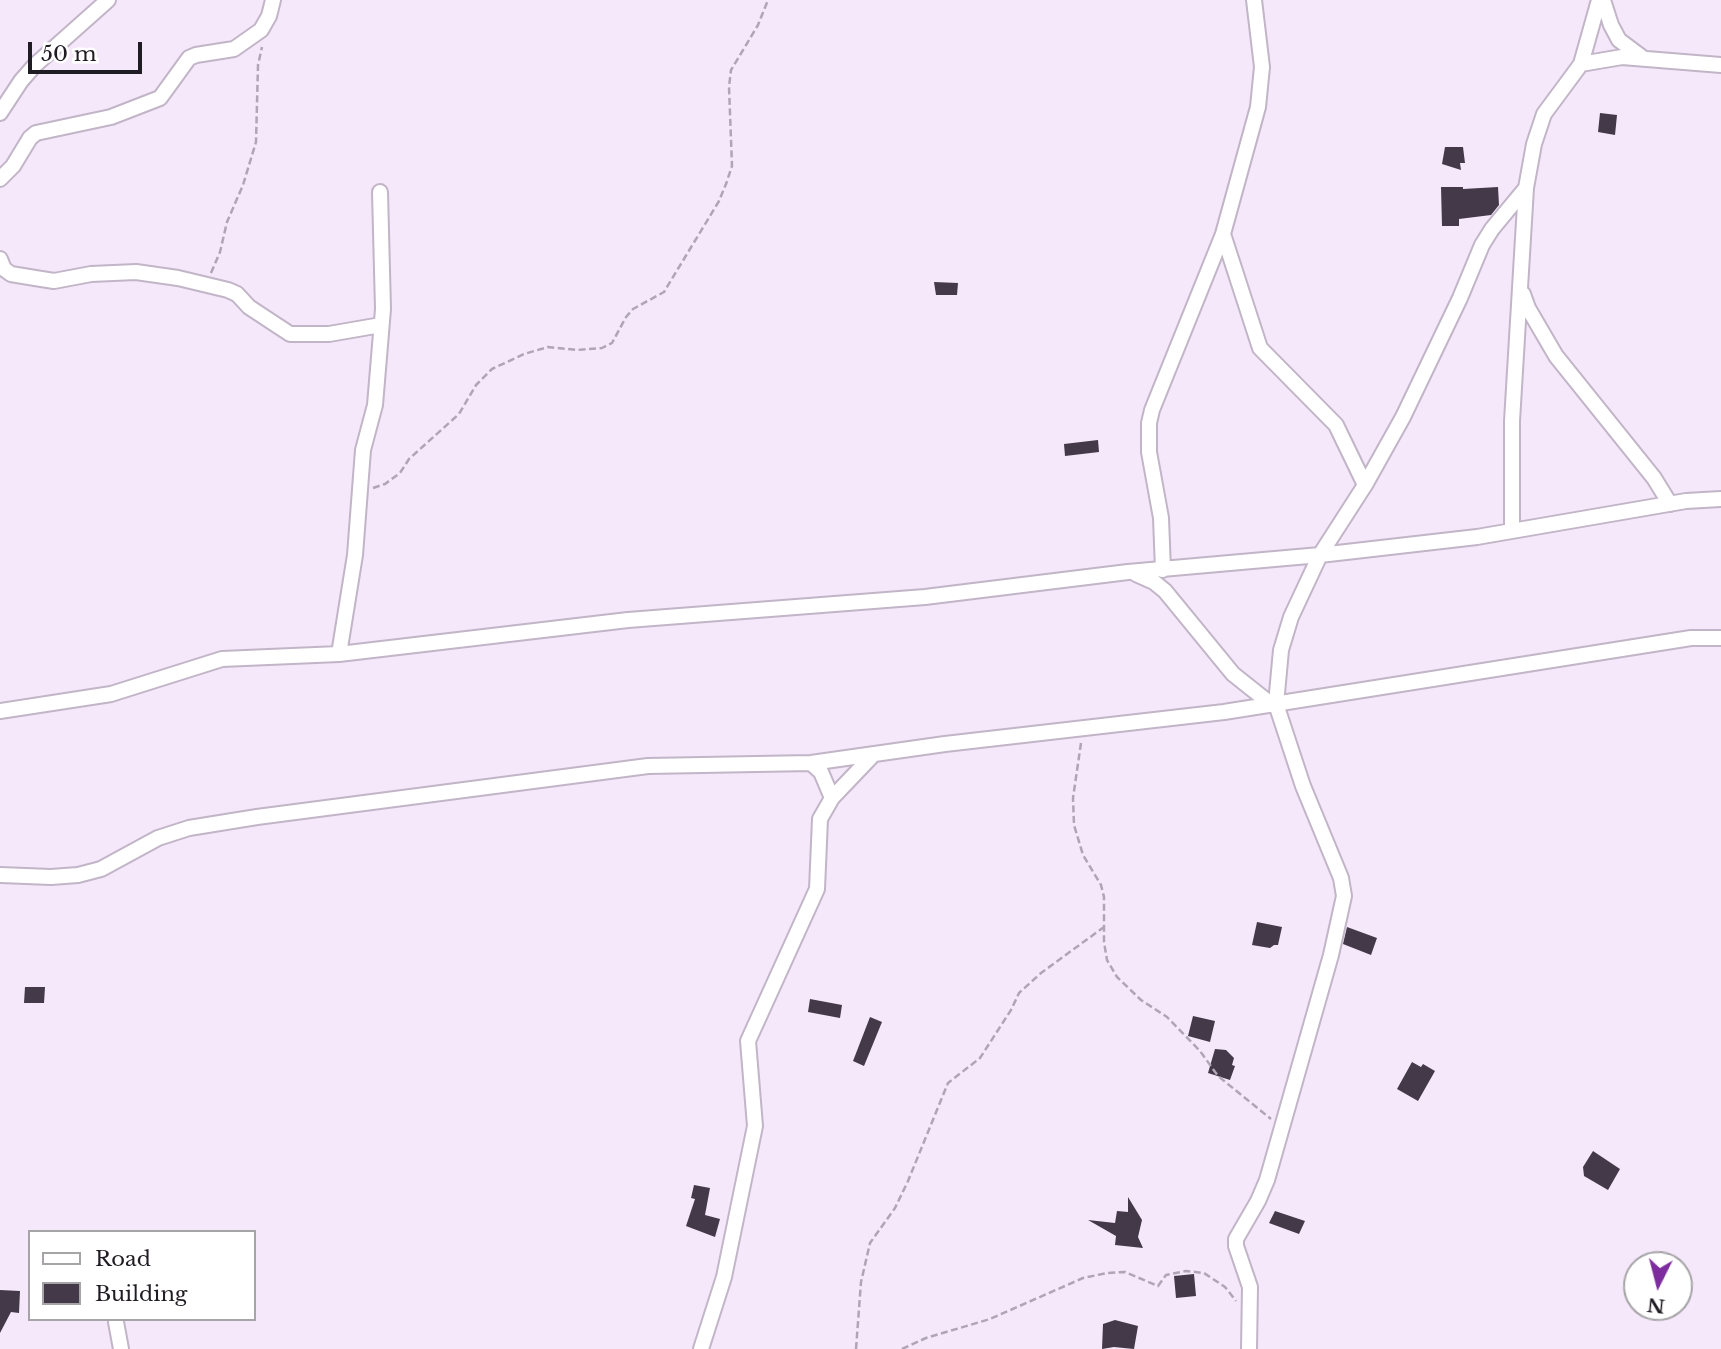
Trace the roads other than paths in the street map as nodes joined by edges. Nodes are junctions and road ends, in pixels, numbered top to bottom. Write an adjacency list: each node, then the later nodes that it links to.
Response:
1 (108, 0): 8 (street)
2 (273, 0): 9 (street)
3 (1255, 0): 12 (street)
4 (1601, 0): 5 (street); 6 (street)
5 (1644, 59): 6 (street); 7 (street)
6 (1581, 64): 10 (street)
7 (1721, 65)
8 (0, 113)
9 (0, 179)
10 (1526, 188): 14 (street); 16 (street)
11 (380, 192): 15 (street)
12 (1223, 234): 16 (street); 21 (street)
13 (0, 259): 15 (street)
14 (1520, 283): 18 (street); 19 (street)
15 (382, 324): 24 (street)
16 (1365, 485): 20 (street)
17 (1721, 499): 18 (street)
18 (1670, 504): 19 (street)
19 (1511, 531): 20 (street)
20 (1320, 555): 21 (street); 26 (street)
21 (1163, 570): 22 (street)
22 (1128, 572): 24 (street); 26 (street)
23 (1720, 638): 25 (street); 26 (street)
24 (339, 654): 27 (street)
25 (1721, 655)
26 (1274, 704): 28 (street); 35 (street)
27 (0, 710)
28 (874, 754): 29 (street); 30 (street)
29 (811, 763): 30 (street); 31 (street)
30 (832, 798): 34 (street)
31 (0, 875)
32 (116, 1322): 33 (street)
33 (121, 1349)
34 (701, 1349)
35 (1249, 1349)

